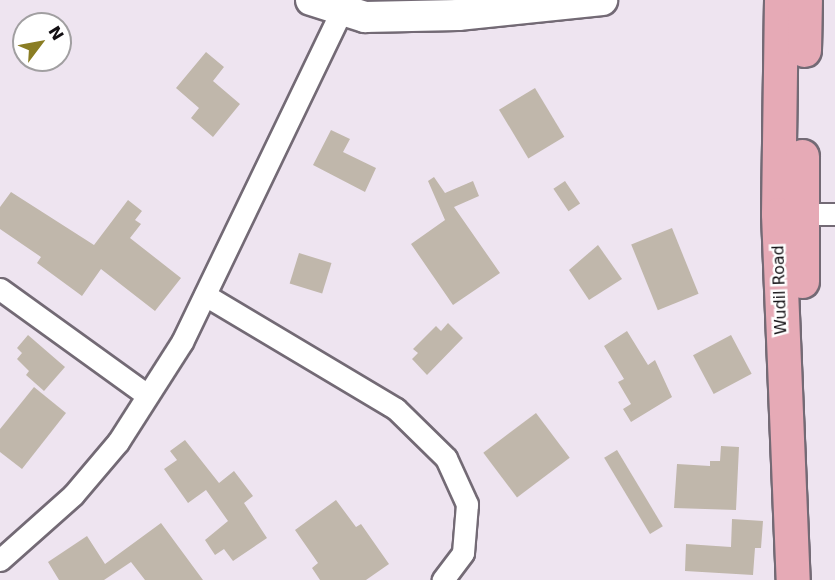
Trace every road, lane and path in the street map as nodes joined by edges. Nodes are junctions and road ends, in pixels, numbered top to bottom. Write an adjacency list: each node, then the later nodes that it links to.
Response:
1 (311, 0): 5 (street)
2 (602, 0): 5 (street)
3 (782, 0): 6 (main road, Wudil Road)
4 (805, 0): 6 (main road, Wudil Road)
5 (341, 12): 9 (street)
6 (790, 214): 7 (street); 13 (main road, Wudil Road); 14 (main road, Wudil Road)
7 (835, 214)
8 (0, 289): 10 (street)
9 (205, 295): 10 (street); 12 (street)
10 (147, 395): 11 (street)
11 (0, 560)
12 (442, 580)
13 (793, 580)
14 (815, 580)

